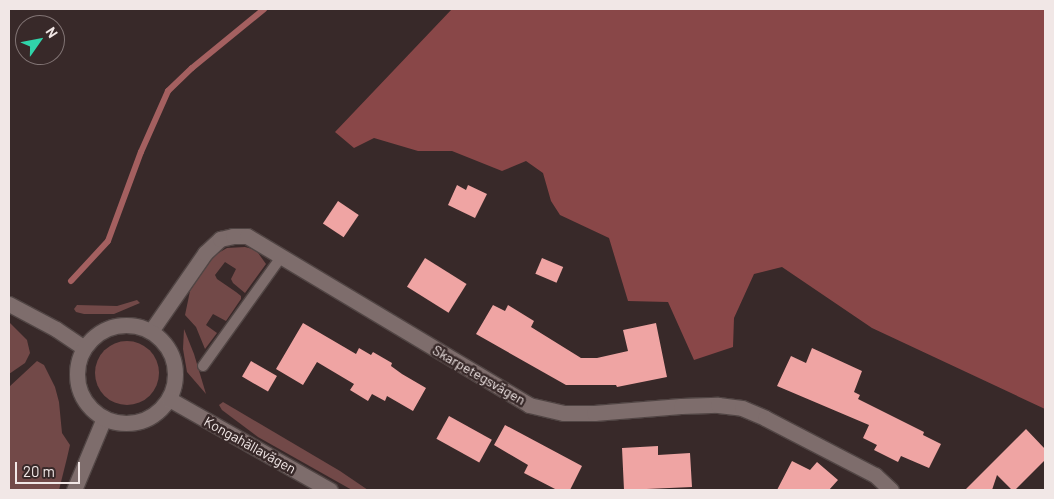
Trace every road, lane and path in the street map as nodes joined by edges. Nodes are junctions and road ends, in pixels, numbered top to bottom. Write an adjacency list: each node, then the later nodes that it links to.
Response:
1 (281, 257): 3 (street, Skarpetegsvägen); 5 (lane); 10 (street, Skarpetegsvägen)
2 (9, 304): 4 (street)
3 (151, 332): 4 (street); 6 (street)
4 (84, 348): 7 (street)
5 (204, 366)
6 (169, 399): 7 (street); 9 (street, Kongahällavägen)
7 (104, 418): 8 (street)
8 (74, 490)
9 (330, 490)
10 (891, 490)

